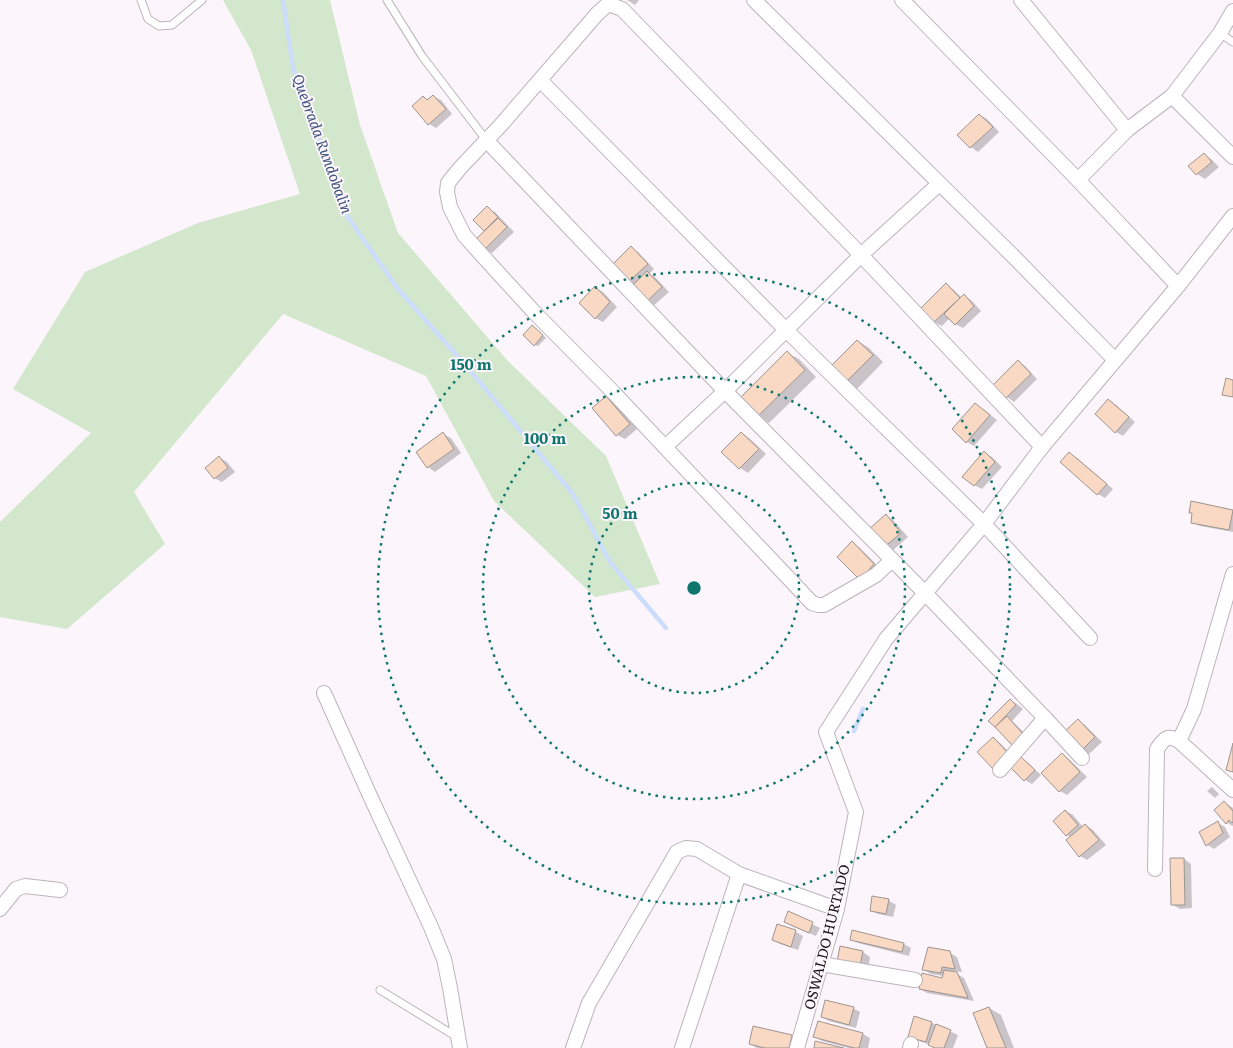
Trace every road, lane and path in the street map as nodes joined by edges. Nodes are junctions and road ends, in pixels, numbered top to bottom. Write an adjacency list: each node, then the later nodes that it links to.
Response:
1 (141, 0): 2 (lane)
2 (202, 0)
3 (387, 0): 13 (lane)
4 (754, 0): 16 (street)
5 (902, 0): 15 (street)
6 (1020, 0): 12 (street)
7 (1233, 11): 8 (street)
8 (1220, 33): 9 (lane); 11 (street)
9 (1233, 42)
10 (540, 80): 13 (street); 18 (street); 20 (street)
11 (1172, 96): 12 (street); 14 (street)
12 (1127, 130): 15 (street)
13 (486, 141): 22 (street); 23 (street)
14 (1233, 157)
15 (1078, 180): 19 (street)
16 (939, 184): 18 (street); 21 (street)
17 (1233, 216): 19 (street, OSWALDO HURTADO)
18 (860, 255): 20 (street); 24 (street)
19 (1178, 286): 21 (street, OSWALDO HURTADO)
20 (786, 330): 22 (street); 25 (street)
21 (1115, 360): 24 (street, OSWALDO HURTADO)
22 (725, 391): 23 (street); 26 (street)
23 (665, 447): 26 (street)
24 (1042, 447): 25 (street, OSWALDO HURTADO)
25 (984, 524): 28 (street, OSWALDO HURTADO); 29 (street)
26 (892, 560): 28 (street)
27 (1233, 574): 32 (street)
28 (925, 593): 31 (street); 40 (street, OSWALDO HURTADO)
29 (1090, 638)
30 (324, 692): 44 (street)
31 (1045, 718): 33 (street); 34 (street)
32 (1179, 741): 35 (street); 36 (street)
33 (1082, 758)
34 (1000, 770)
35 (1233, 790)
36 (1155, 870)
37 (739, 874): 40 (street); 45 (street); 46 (street)
38 (60, 890): 39 (street)
39 (0, 909)
40 (837, 909): 41 (street, OSWALDO HURTADO)
41 (821, 964): 42 (street); 47 (street, OSWALDO HURTADO)
42 (915, 980)
43 (380, 990): 44 (lane)
44 (459, 1043)
45 (573, 1048)
46 (682, 1048)
47 (797, 1048)

